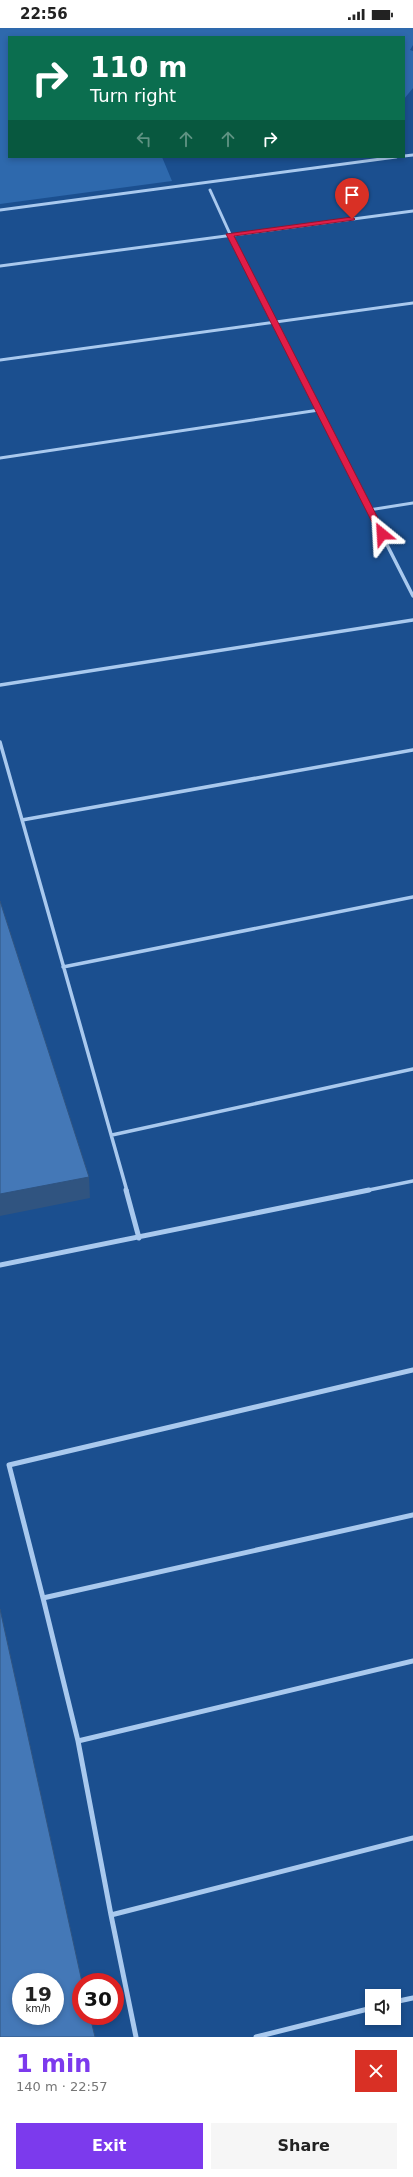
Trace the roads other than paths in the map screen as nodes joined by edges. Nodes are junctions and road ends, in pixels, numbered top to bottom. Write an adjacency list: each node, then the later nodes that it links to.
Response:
1 (389, 158): 3 (street)
2 (210, 190): 5 (street)
3 (0, 210)
4 (413, 211): 5 (street)
5 (230, 234): 6 (street); 8 (street)
6 (0, 266)
7 (413, 303): 8 (street)
8 (274, 323): 9 (street); 10 (street)
9 (0, 360)
10 (319, 410): 11 (street); 13 (street)
11 (0, 458)
12 (413, 503): 13 (street)
13 (369, 510): 14 (street)
14 (413, 596)
15 (413, 620): 16 (street)
16 (0, 685)
17 (0, 742): 19 (street)
18 (413, 750): 19 (street)
19 (22, 820): 21 (street)
20 (413, 897): 21 (street)
21 (63, 967): 23 (street)
22 (413, 1069): 23 (street)
23 (112, 1135): 25 (street)
24 (413, 1181): 25 (street)
25 (139, 1238): 26 (street)
26 (0, 1265)
27 (413, 1370): 29 (street)
28 (413, 1515): 29 (street)
29 (43, 1598): 31 (street)
30 (413, 1661): 31 (street)
31 (78, 1741): 33 (street)
32 (413, 1838): 33 (street)
33 (111, 1915): 37 (street)
34 (413, 1998): 35 (street)
35 (401, 2001)
36 (365, 2010): 38 (street)
37 (136, 2037)
38 (256, 2037)

